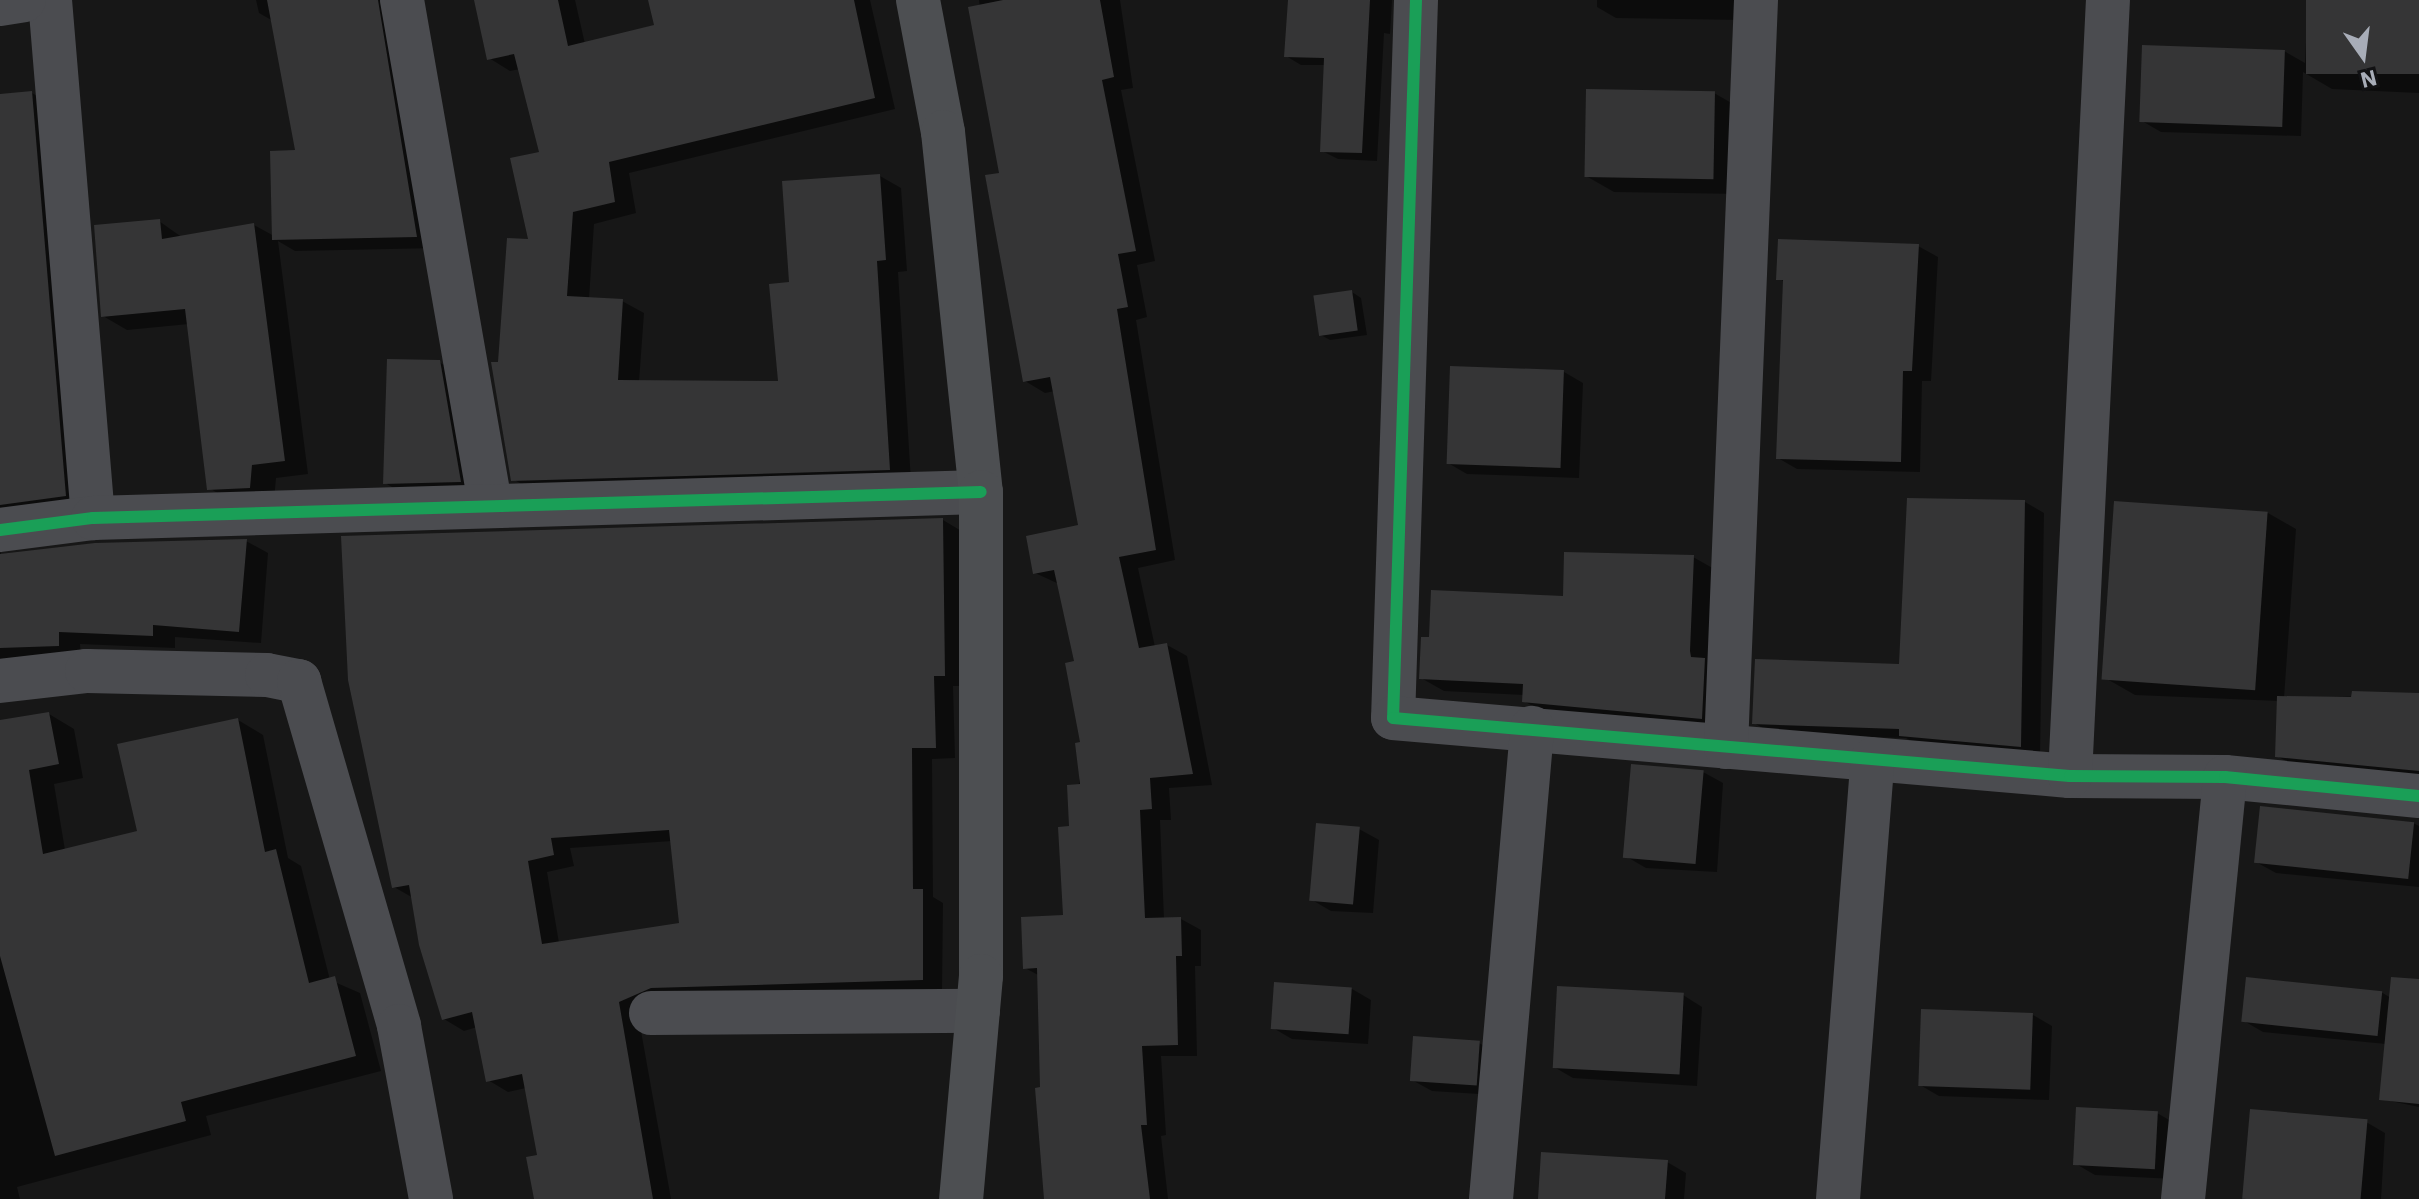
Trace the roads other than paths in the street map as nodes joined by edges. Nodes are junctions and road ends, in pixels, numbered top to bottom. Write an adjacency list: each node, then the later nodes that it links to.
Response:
1 (24, 0): 8 (street)
2 (50, 0): 11 (street)
3 (402, 0): 10 (street)
4 (918, 0): 9 (main road)
5 (1416, 0): 14 (street)
6 (1756, 0): 15 (street)
7 (2108, 0): 17 (street)
8 (0, 4)
9 (981, 492): 10 (street); 20 (main road)
10 (490, 503): 11 (street)
11 (93, 518): 12 (street)
12 (0, 530)
13 (0, 681): 22 (street)
14 (1532, 728): 15 (street); 24 (street)
15 (1726, 747): 16 (street)
16 (1873, 759): 17 (street); 25 (street)
17 (2070, 776): 18 (street)
18 (2225, 777): 19 (street); 26 (street)
19 (2419, 796)
20 (978, 1011): 21 (street); 23 (main road)
21 (651, 1013)
22 (431, 1199)
23 (961, 1199)
24 (1491, 1199)
25 (1838, 1199)
26 (2183, 1199)

